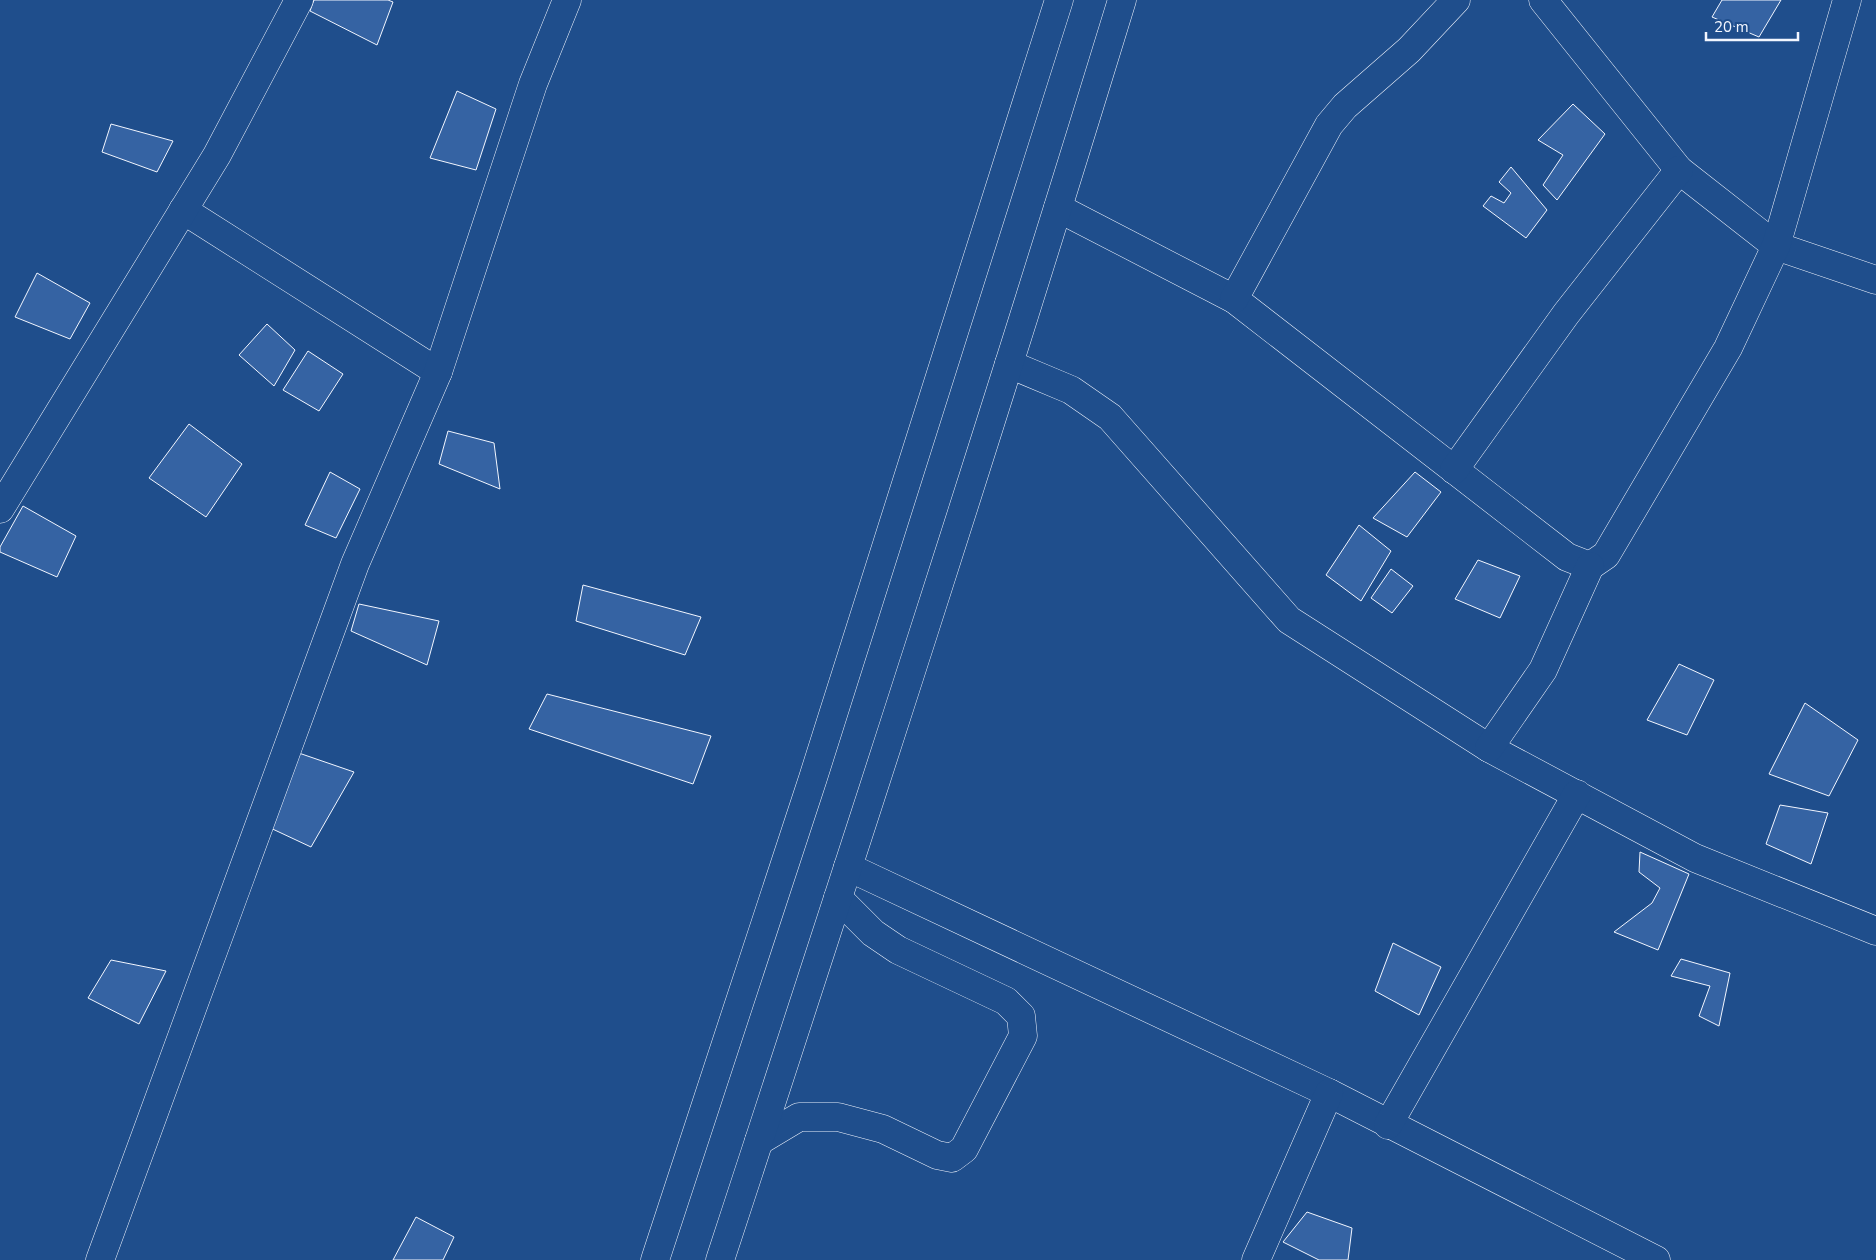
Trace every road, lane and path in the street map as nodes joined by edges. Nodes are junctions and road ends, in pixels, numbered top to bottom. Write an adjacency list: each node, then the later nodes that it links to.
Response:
1 (299, 0): 10 (street)
2 (567, 0): 15 (street)
3 (1059, 0): 28 (street)
4 (1122, 0): 9 (street)
5 (1456, 0): 13 (street)
6 (1543, 0): 8 (street)
7 (1847, 0): 11 (street)
8 (1679, 170): 11 (street); 16 (street)
9 (1058, 208): 13 (street); 14 (street)
10 (183, 210): 15 (street); 17 (street)
11 (1776, 246): 12 (street); 18 (street)
12 (1876, 280)
13 (1234, 299): 16 (street)
14 (1008, 364): 19 (street); 21 (street)
15 (438, 372): 27 (street)
16 (1454, 470): 18 (street)
17 (0, 509)
18 (1590, 566): 19 (street)
19 (1488, 748): 20 (street)
20 (1577, 794): 23 (street); 25 (street)
21 (848, 866): 22 (street); 24 (street)
22 (838, 898): 26 (street); 26 (street)
23 (1876, 931)
24 (1328, 1093): 25 (street); 30 (street)
25 (1388, 1124): 31 (street)
26 (759, 1141): 29 (street)
27 (100, 1260)
28 (655, 1260)
29 (720, 1260)
30 (1256, 1260)
31 (1656, 1260)

